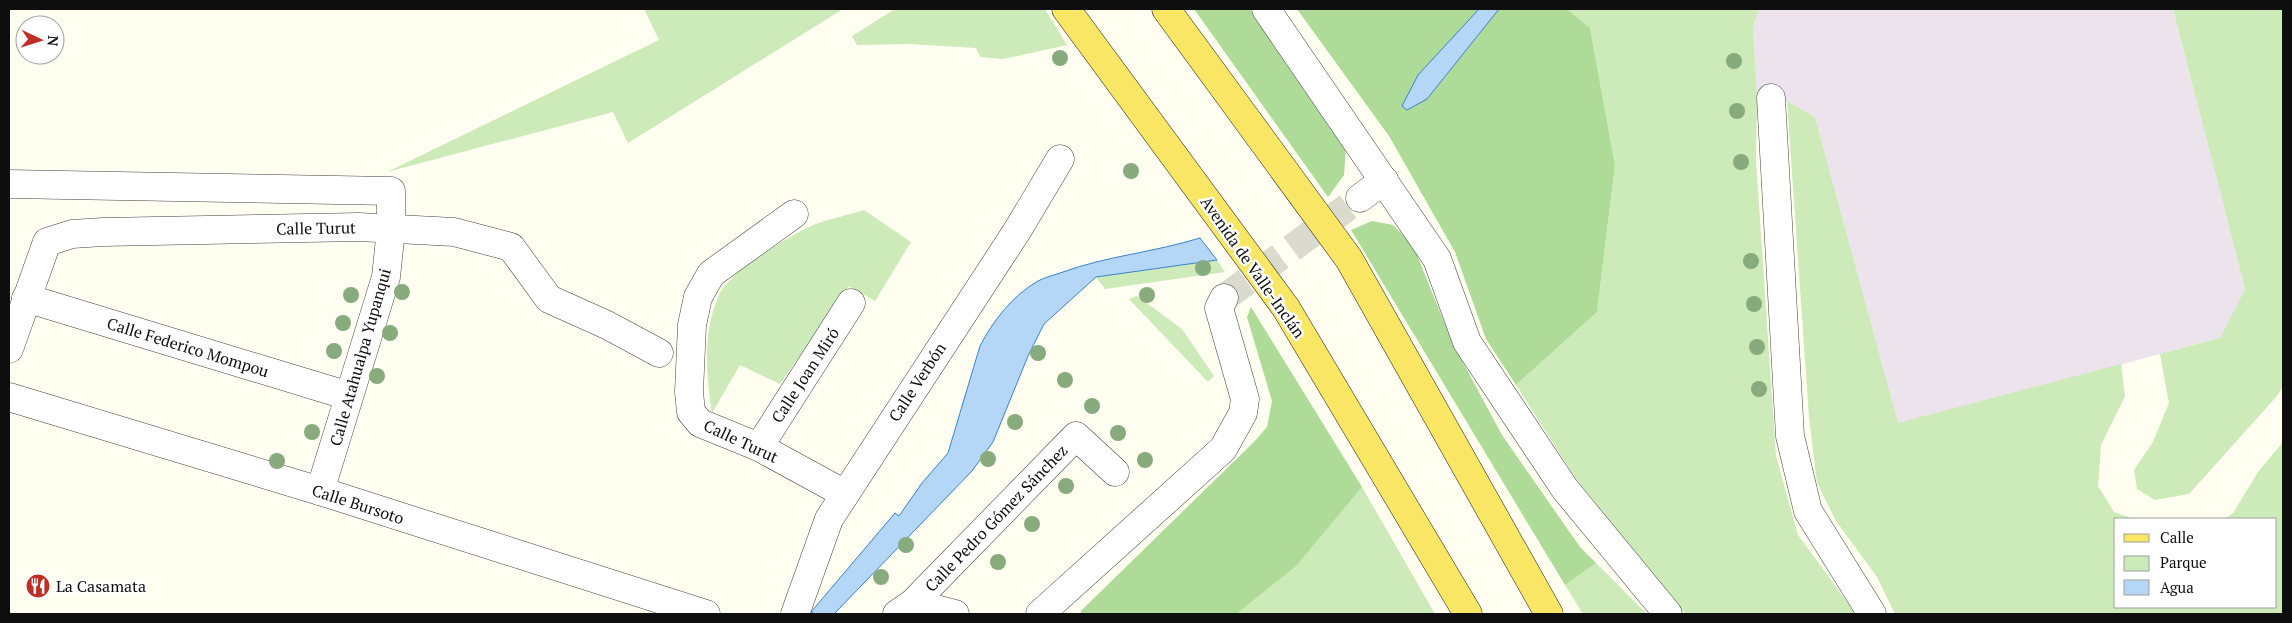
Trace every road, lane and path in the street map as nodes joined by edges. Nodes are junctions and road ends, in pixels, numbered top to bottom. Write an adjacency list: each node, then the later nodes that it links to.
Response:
1 (1066, 9): 27 (main road, Avenida de Valle-Inclán)
2 (1166, 9): 28 (main road)
3 (1266, 9): 6 (street)
4 (1771, 98): 30 (street)
5 (1060, 159): 21 (street, Calle Verbón)
6 (1384, 180): 8 (street); 29 (street)
7 (9, 184): 10 (street, Calle Atahualpa Yupanqui)
8 (1360, 198)
9 (794, 214): 15 (street)
10 (391, 229): 11 (street, Calle Turut); 15 (street, Calle Turut); 16 (street, Calle Atahualpa Yupanqui)
11 (26, 298): 14 (street, Calle Turut); 16 (street, Calle Federico Mompou)
12 (1224, 298): 26 (street)
13 (851, 303): 18 (street, Calle Joan Miró)
14 (9, 349)
15 (674, 364): 18 (street, Calle Turut)
16 (349, 396): 20 (street, Calle Atahualpa Yupanqui)
17 (9, 397): 20 (street, Calle Bursoto)
18 (759, 447): 21 (street, Calle Turut)
19 (1115, 472): 22 (street, Calle Pedro Gómez Sánchez)
20 (320, 491): 23 (street, Calle Bursoto)
21 (845, 494): 24 (street, Calle Verbón)
22 (905, 609): 25 (street)
23 (706, 614)
24 (794, 614)
25 (955, 614)
26 (1040, 614)
27 (1468, 614)
28 (1550, 614)
29 (1668, 614)
30 (1872, 614)

